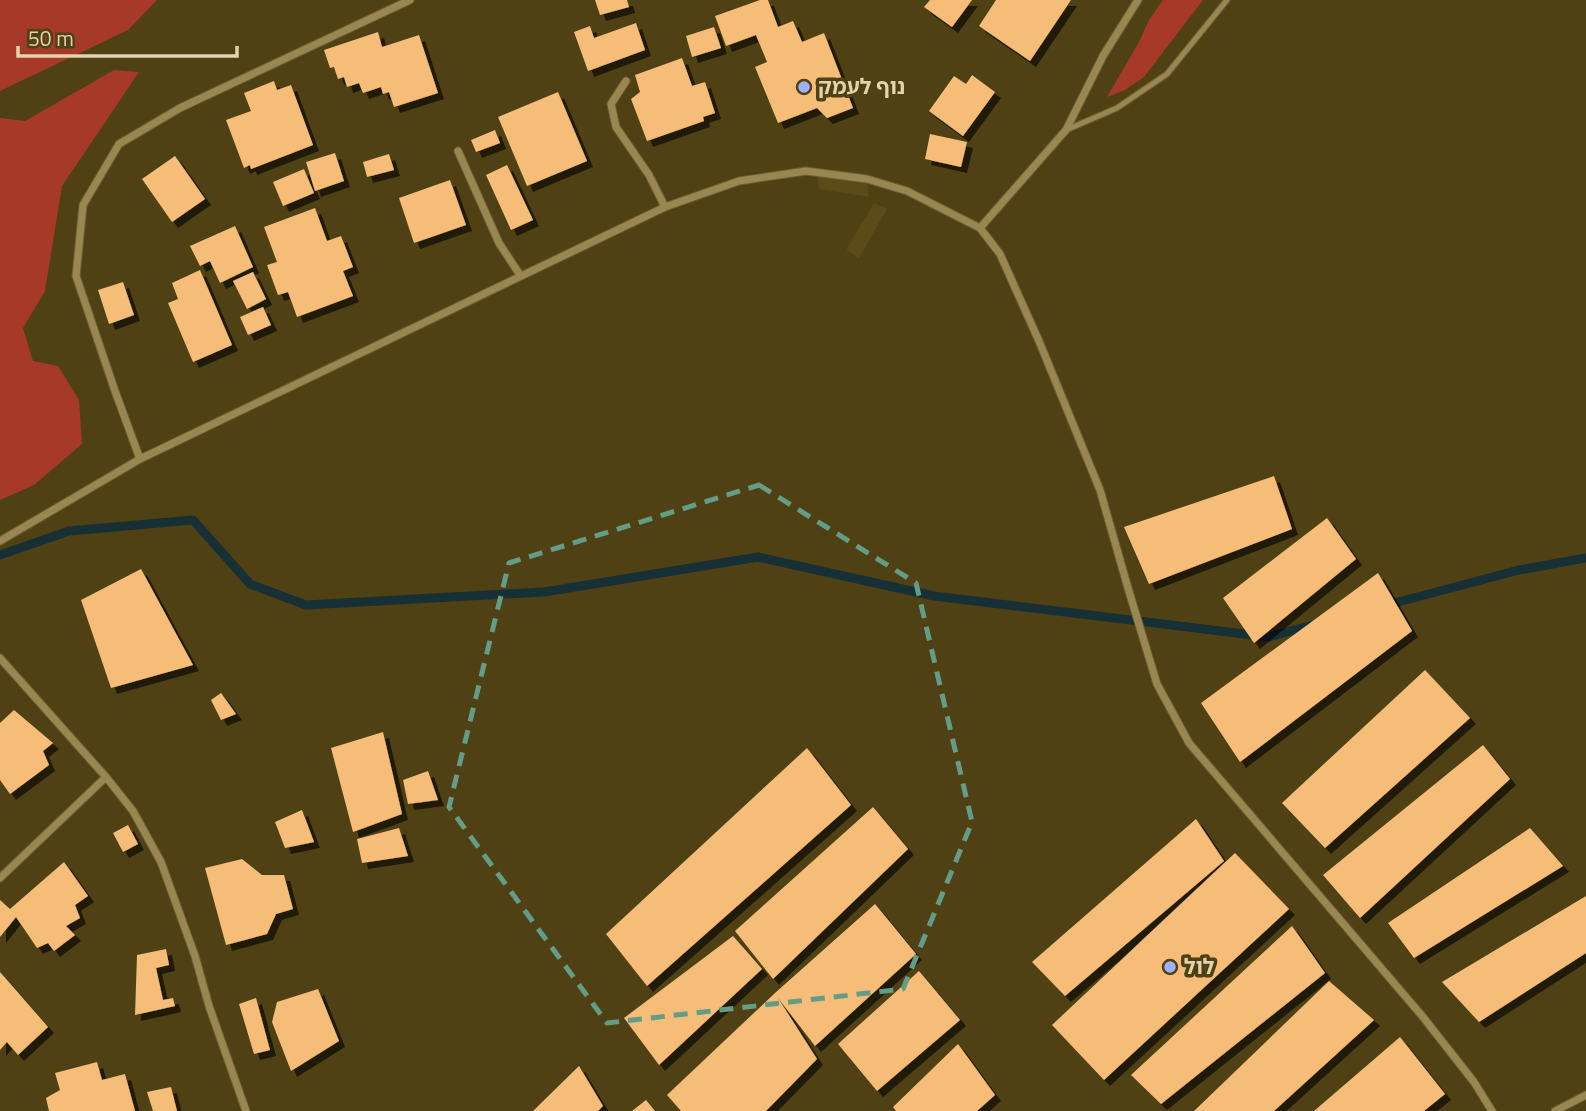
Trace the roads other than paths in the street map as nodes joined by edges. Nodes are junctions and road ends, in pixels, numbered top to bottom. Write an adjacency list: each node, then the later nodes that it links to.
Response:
1 (410, 0): 10 (street)
2 (1138, 0): 5 (street)
3 (1227, 0): 5 (lane)
4 (626, 81): 7 (street)
5 (1066, 130): 8 (street)
6 (458, 150): 9 (street)
7 (665, 207): 8 (street); 9 (street)
8 (980, 228): 17 (street)
9 (520, 275): 10 (street)
10 (141, 459): 11 (street)
11 (0, 541)
12 (0, 658): 13 (street)
13 (106, 777): 14 (street); 16 (street)
14 (0, 878)
15 (1586, 1095): 18 (street)
16 (246, 1111)
17 (1492, 1111)
18 (1555, 1111)

